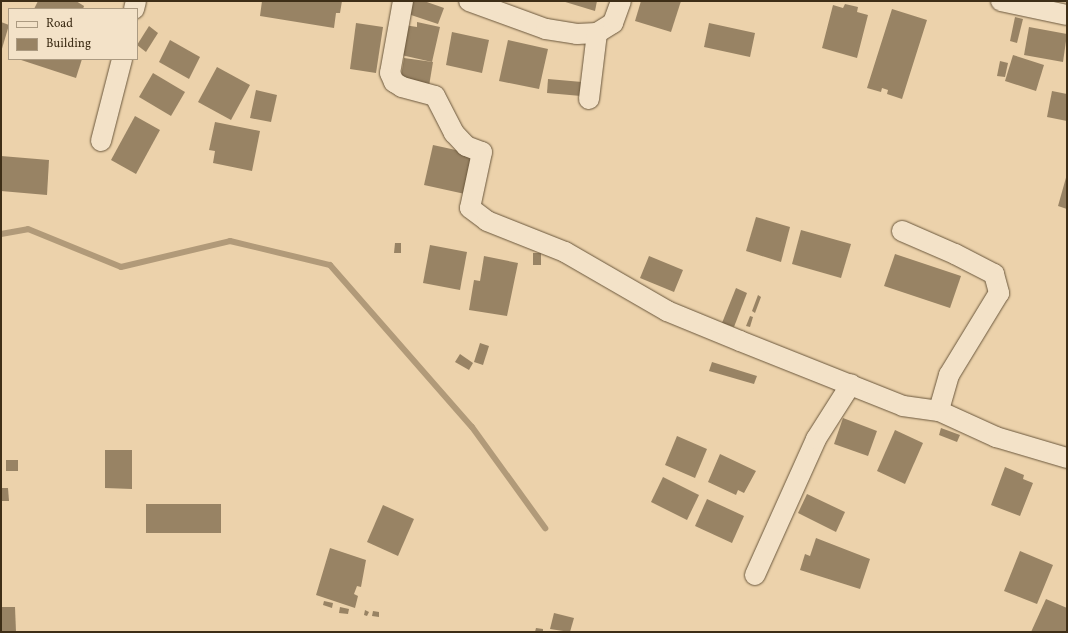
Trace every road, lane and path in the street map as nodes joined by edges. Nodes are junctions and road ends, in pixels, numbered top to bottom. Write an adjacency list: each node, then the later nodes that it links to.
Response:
1 (403, 1): 11 (street)
2 (469, 1): 6 (street)
3 (621, 1): 6 (street)
4 (1001, 1): 5 (street)
5 (1067, 15)
6 (597, 33): 8 (street)
7 (122, 60): 9 (street)
8 (589, 99)
9 (101, 141)
10 (902, 231): 12 (street)
11 (852, 384): 12 (street); 14 (street)
12 (939, 411): 13 (street)
13 (1067, 458)
14 (755, 575)

